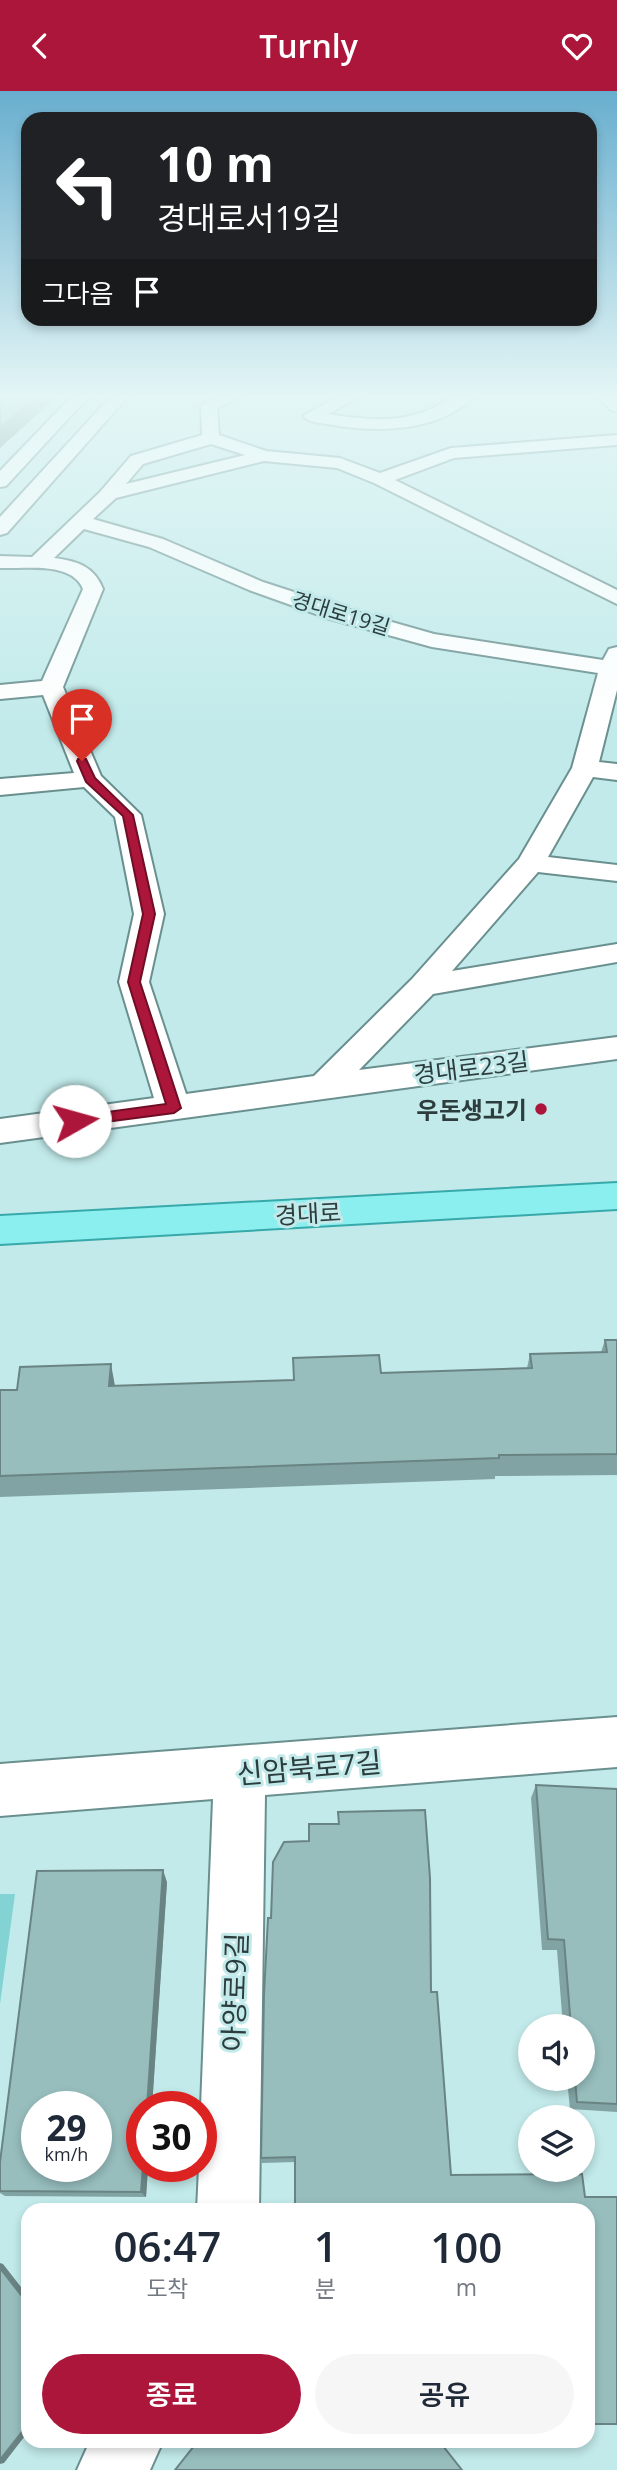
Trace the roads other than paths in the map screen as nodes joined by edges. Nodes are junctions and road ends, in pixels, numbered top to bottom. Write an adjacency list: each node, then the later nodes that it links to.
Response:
1 (23, 504): 5 (street)
2 (98, 504): 4 (street)
3 (431, 504): 8 (street)
4 (81, 522): 7 (street); 9 (street, 경대로19길)
5 (0, 529)
6 (0, 562): 7 (street)
7 (37, 563): 10 (street)
8 (617, 598)
9 (613, 671): 12 (street, 경대로19길)
10 (51, 687): 11 (street); 14 (street)
11 (0, 692)
12 (585, 768): 13 (street); 16 (street, 경대로19길)
13 (617, 772)
14 (90, 779): 15 (street); 22 (street)
15 (0, 787)
16 (531, 863): 17 (street); 19 (street, 경대로19길)
17 (617, 873)
18 (617, 953): 19 (street)
19 (423, 986): 21 (street, 경대로19길)
20 (617, 1048): 21 (street, 경대로23길)
21 (324, 1086): 22 (street)
22 (174, 1108): 23 (street)
23 (0, 1131)
24 (617, 1196): 25 (main road, 경대로)
25 (0, 1230)
26 (617, 1742): 27 (street, 신암북로7길)
27 (240, 1773): 28 (street, 신암북로7길); 29 (street, 아양로9길)
28 (0, 1790)
29 (228, 2203)
30 (125, 2448): 31 (street)
31 (111, 2470)

